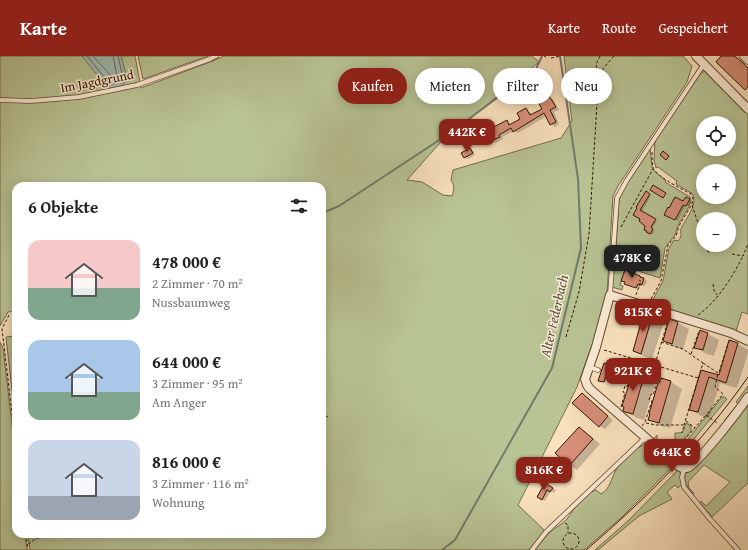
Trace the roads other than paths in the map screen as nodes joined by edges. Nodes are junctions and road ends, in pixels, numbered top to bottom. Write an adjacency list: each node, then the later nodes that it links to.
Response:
1 (216, 56): 6 (lane, Im Jagdgrund)
2 (696, 56): 5 (street)
3 (744, 56): 4 (street)
4 (748, 60)
5 (704, 64): 7 (street); 8 (lane)
6 (0, 100)
7 (748, 109)
8 (610, 295): 9 (street); 10 (street)
9 (748, 341)
10 (589, 367): 11 (lane); 13 (street)
11 (598, 370)
12 (748, 397): 14 (street)
13 (645, 438): 14 (street); 15 (lane)
14 (684, 468): 16 (lane)
15 (532, 550)
16 (738, 550)

